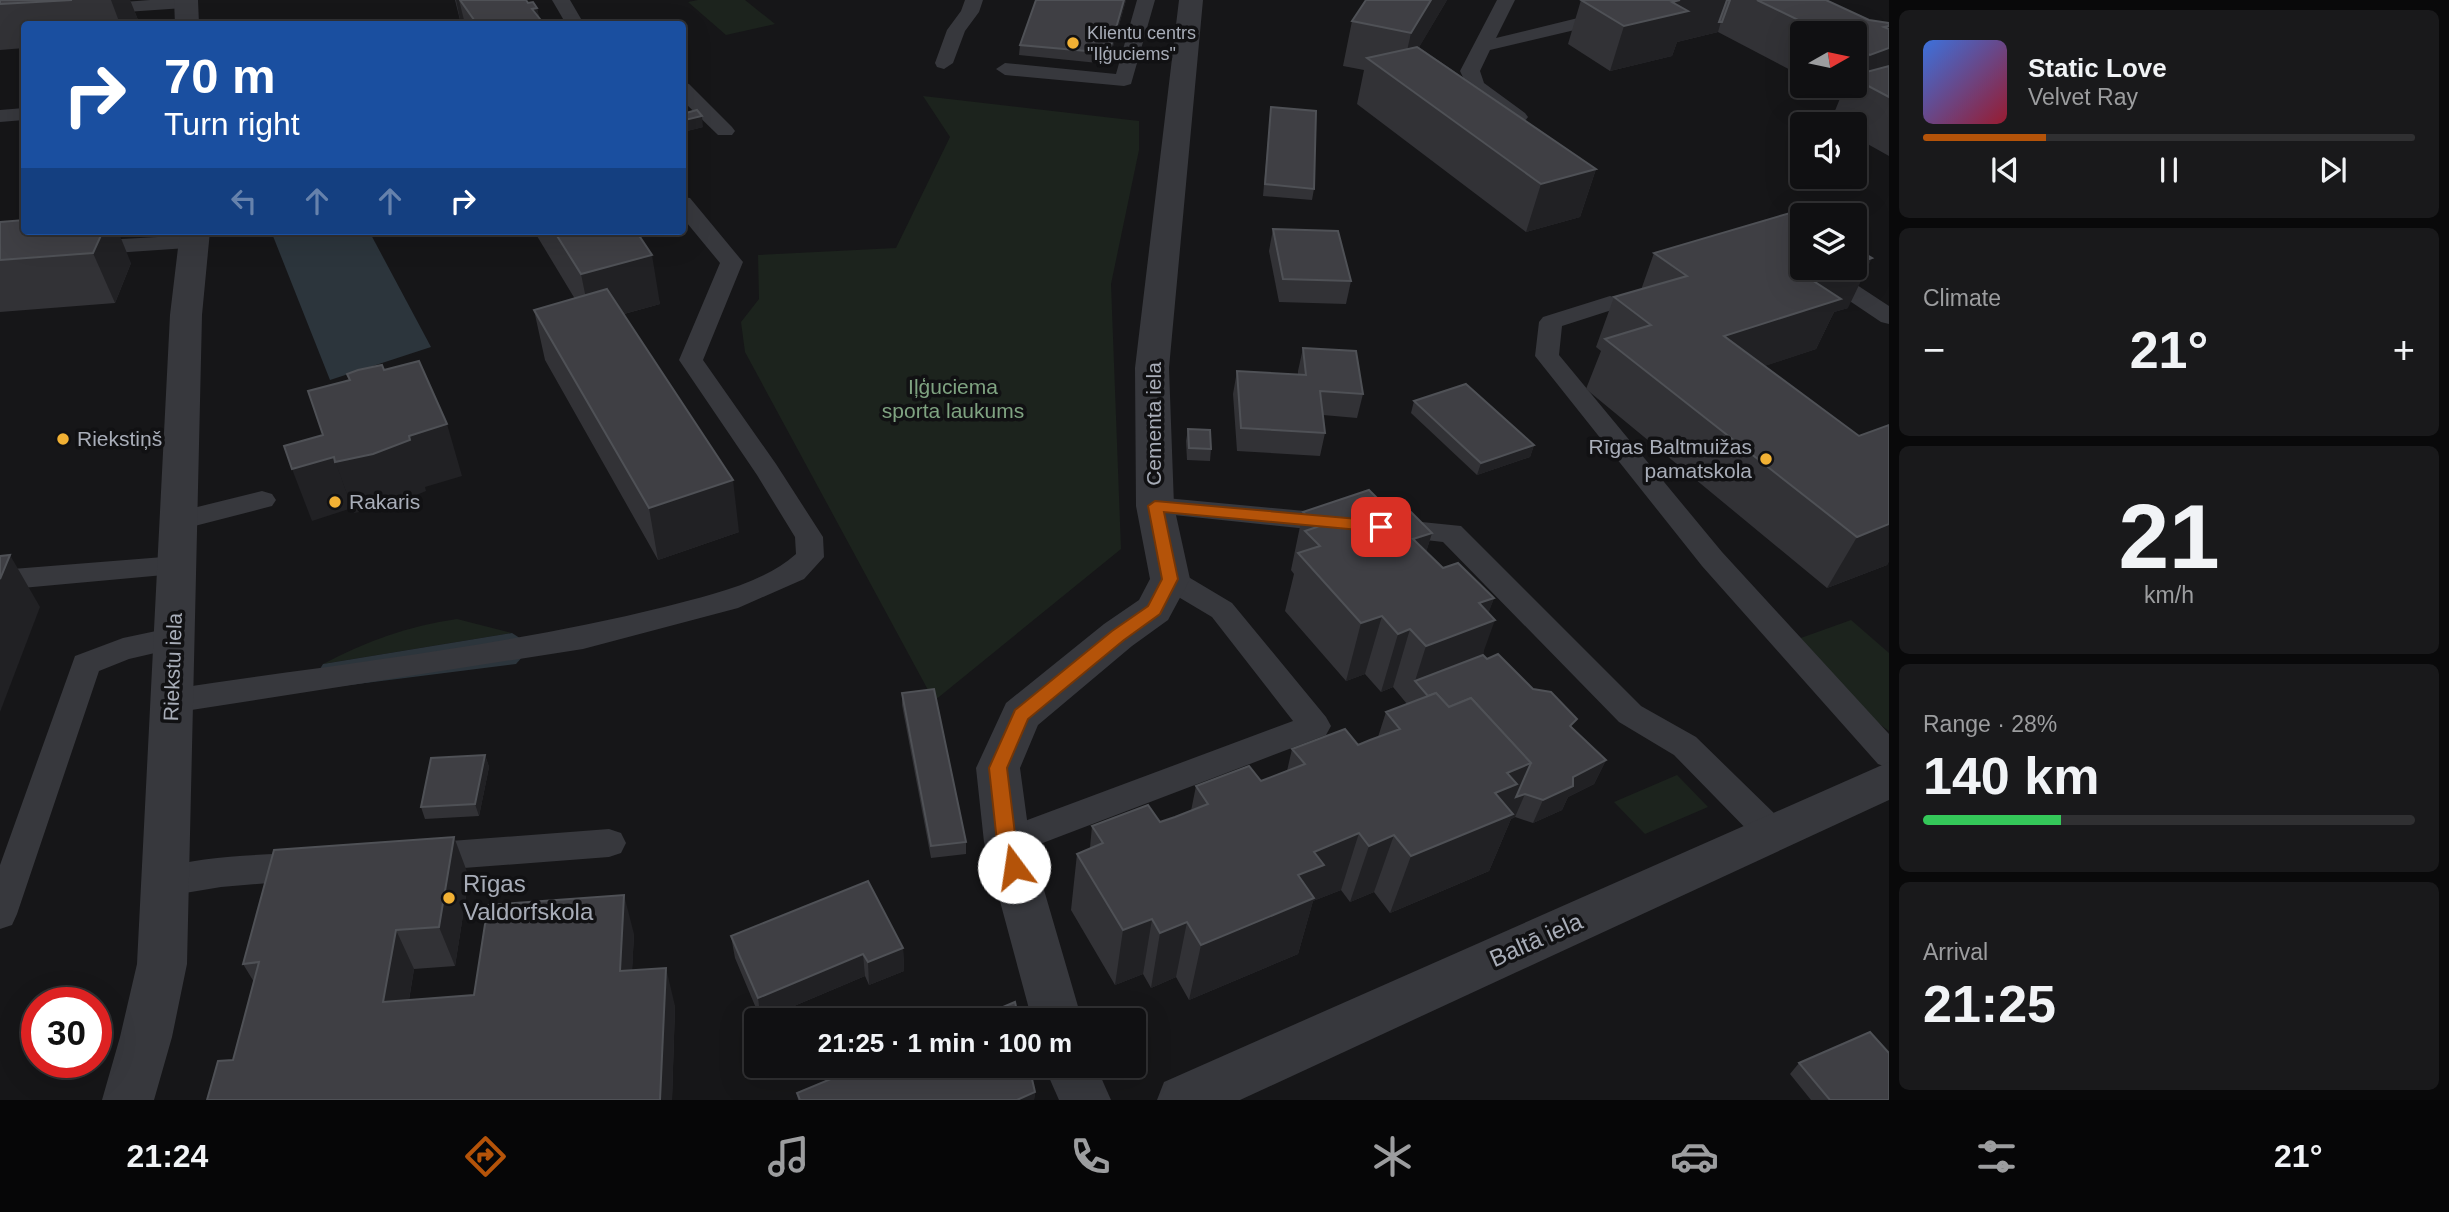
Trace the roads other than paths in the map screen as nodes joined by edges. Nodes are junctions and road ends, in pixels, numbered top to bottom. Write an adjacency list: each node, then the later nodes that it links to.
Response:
1 (561, 0): 9 (lane)
2 (974, 0): 11 (lane)
3 (1146, 0): 12 (lane)
4 (1191, 0): 25 (street, Cementa iela)
5 (1506, 0): 10 (lane)
6 (1629, 0): 10 (lane)
7 (186, 9): 8 (lane)
8 (74, 10)
9 (573, 21)
10 (1480, 47): 16 (lane)
11 (944, 63)
12 (1004, 69)
13 (686, 92): 17 (lane)
14 (21, 114): 15 (lane)
15 (0, 116)
16 (1532, 127)
17 (725, 131)
18 (686, 208): 31 (lane)
19 (195, 236): 20 (lane); 26 (street, Riekstu iela)
20 (63, 249)
21 (1834, 280): 23 (lane)
22 (1610, 303): 32 (lane)
23 (1889, 317)
24 (262, 500): 26 (lane)
25 (1155, 506): 28 (street, Cementa iela); 34 (lane)
26 (179, 521): 27 (street, Riekstu iela)
27 (176, 566): 29 (lane); 30 (street, Riekstu iela)
28 (1170, 579): 35 (street); 35 (lane)
29 (0, 580)
30 (175, 638): 31 (street, Riekstu iela); 40 (lane)
31 (172, 701): 39 (street, Riekstu iela)
32 (1889, 755)
33 (1889, 780): 34 (street, Baltā iela)
34 (1772, 833): 45 (street, Baltā iela)
35 (1007, 842): 41 (street)
36 (610, 843): 37 (lane)
37 (388, 860)
38 (332, 864): 39 (lane)
39 (167, 881): 43 (street, Riekstu iela)
40 (0, 914)
41 (1054, 1008)
42 (1075, 1078): 44 (street)
43 (128, 1100)
44 (1085, 1100)
45 (1183, 1100)

